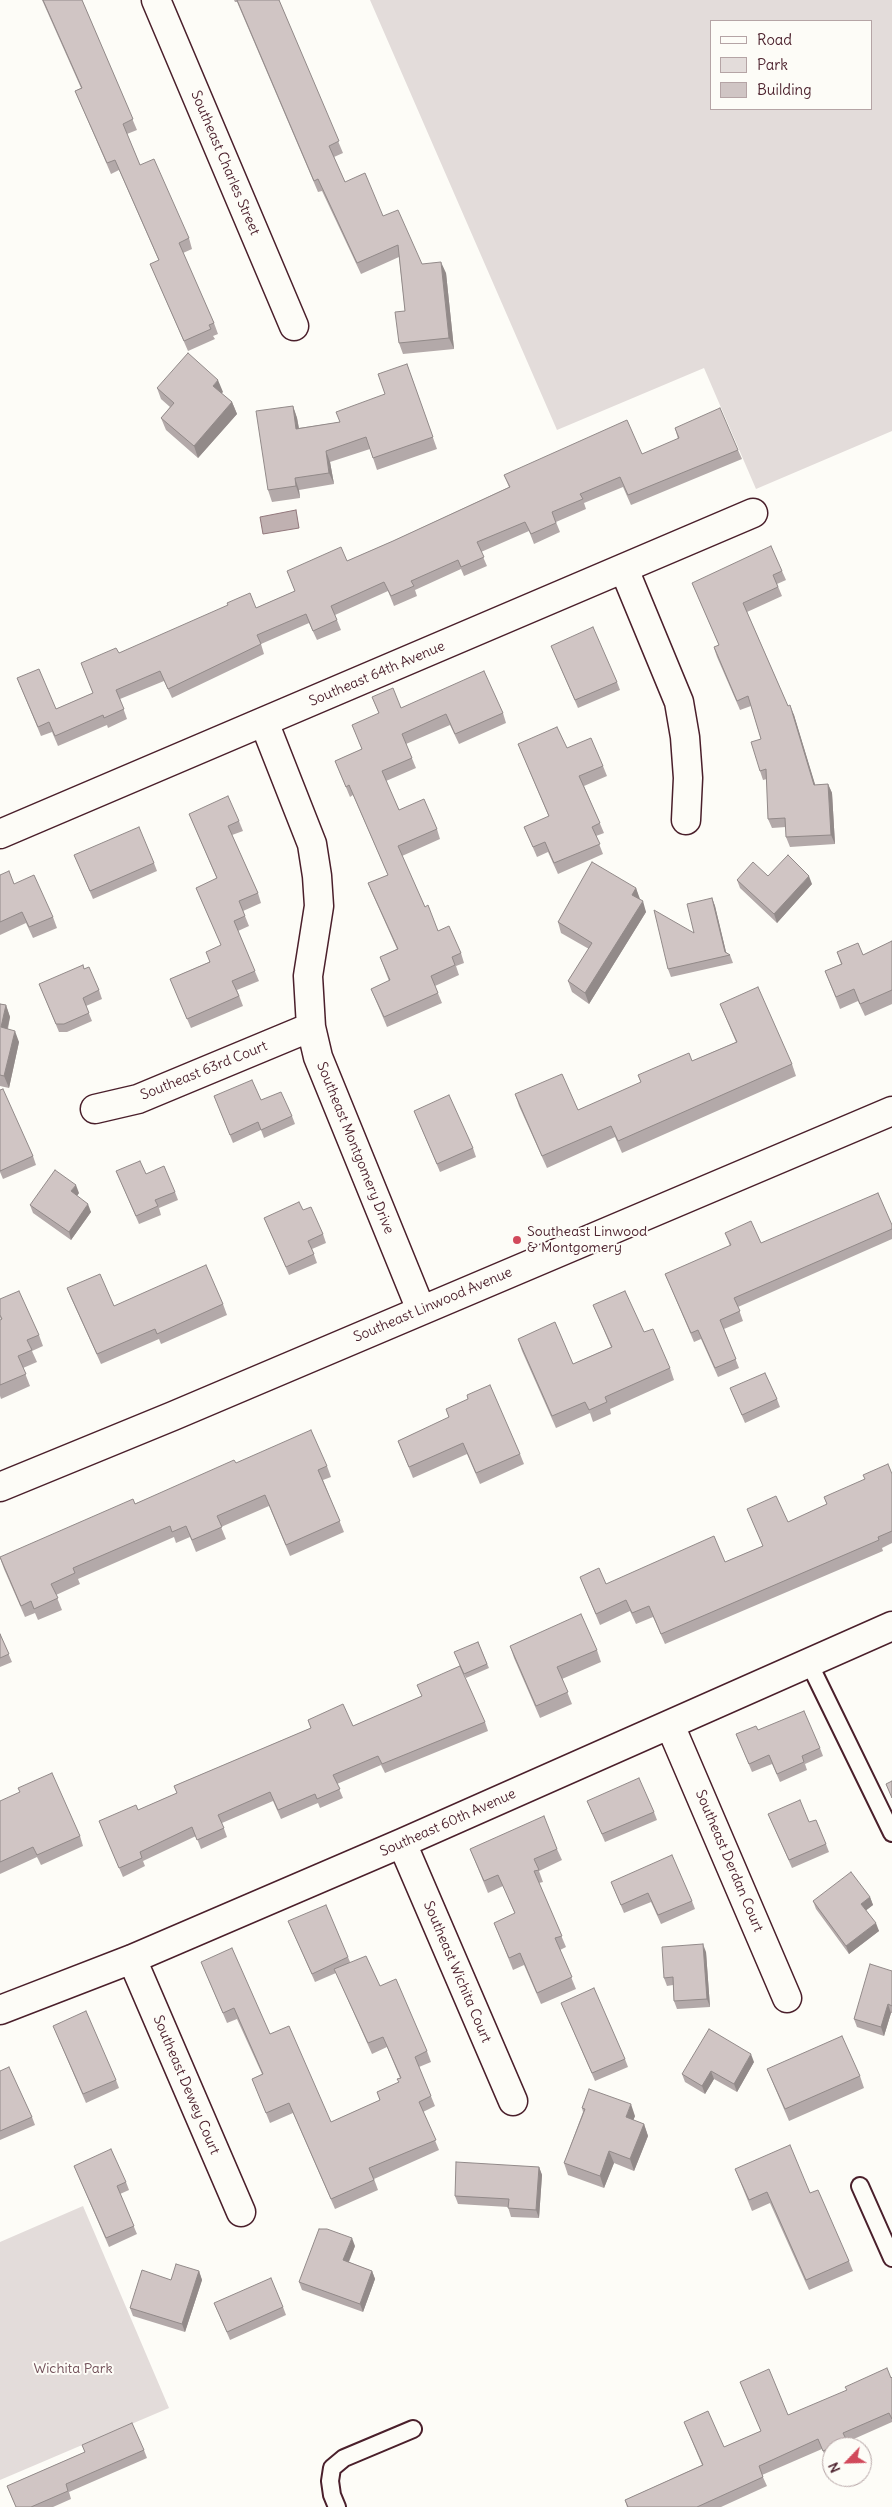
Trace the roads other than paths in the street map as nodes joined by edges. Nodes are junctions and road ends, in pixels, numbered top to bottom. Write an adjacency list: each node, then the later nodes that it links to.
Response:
1 (156, 0): 2 (street, Southeast Charles Street)
2 (294, 326)
3 (753, 513): 4 (street, Southeast 64th Avenue)
4 (624, 569): 5 (street, Southeast 64th Avenue); 6 (street)
5 (264, 722): 7 (street, Southeast 64th Avenue); 8 (street, Southeast Montgomery Drive)
6 (686, 820)
7 (0, 834)
8 (311, 1027): 9 (street, Southeast 63rd Court); 11 (street, Southeast Montgomery Drive)
9 (95, 1109)
10 (892, 1111): 11 (street, Southeast Linwood Avenue)
11 (421, 1310): 12 (street, Southeast Linwood Avenue)
12 (0, 1487)
13 (892, 1626): 14 (street, Southeast 60th Avenue)
14 (809, 1663): 15 (street, Southeast 60th Avenue); 16 (lane)
15 (670, 1725): 17 (street, Southeast 60th Avenue); 19 (street, Southeast Derdan Court)
16 (892, 1833)
17 (402, 1843): 18 (street, Southeast 60th Avenue); 21 (street, Southeast Wichita Court)
18 (132, 1959): 20 (street, Southeast 60th Avenue); 23 (street, Southeast Dewey Court)
19 (787, 1998)
20 (0, 2010)
21 (513, 2101)
22 (860, 2186): 24 (lane)
23 (241, 2212)
24 (892, 2258)
25 (413, 2429): 26 (lane)
26 (337, 2507)

